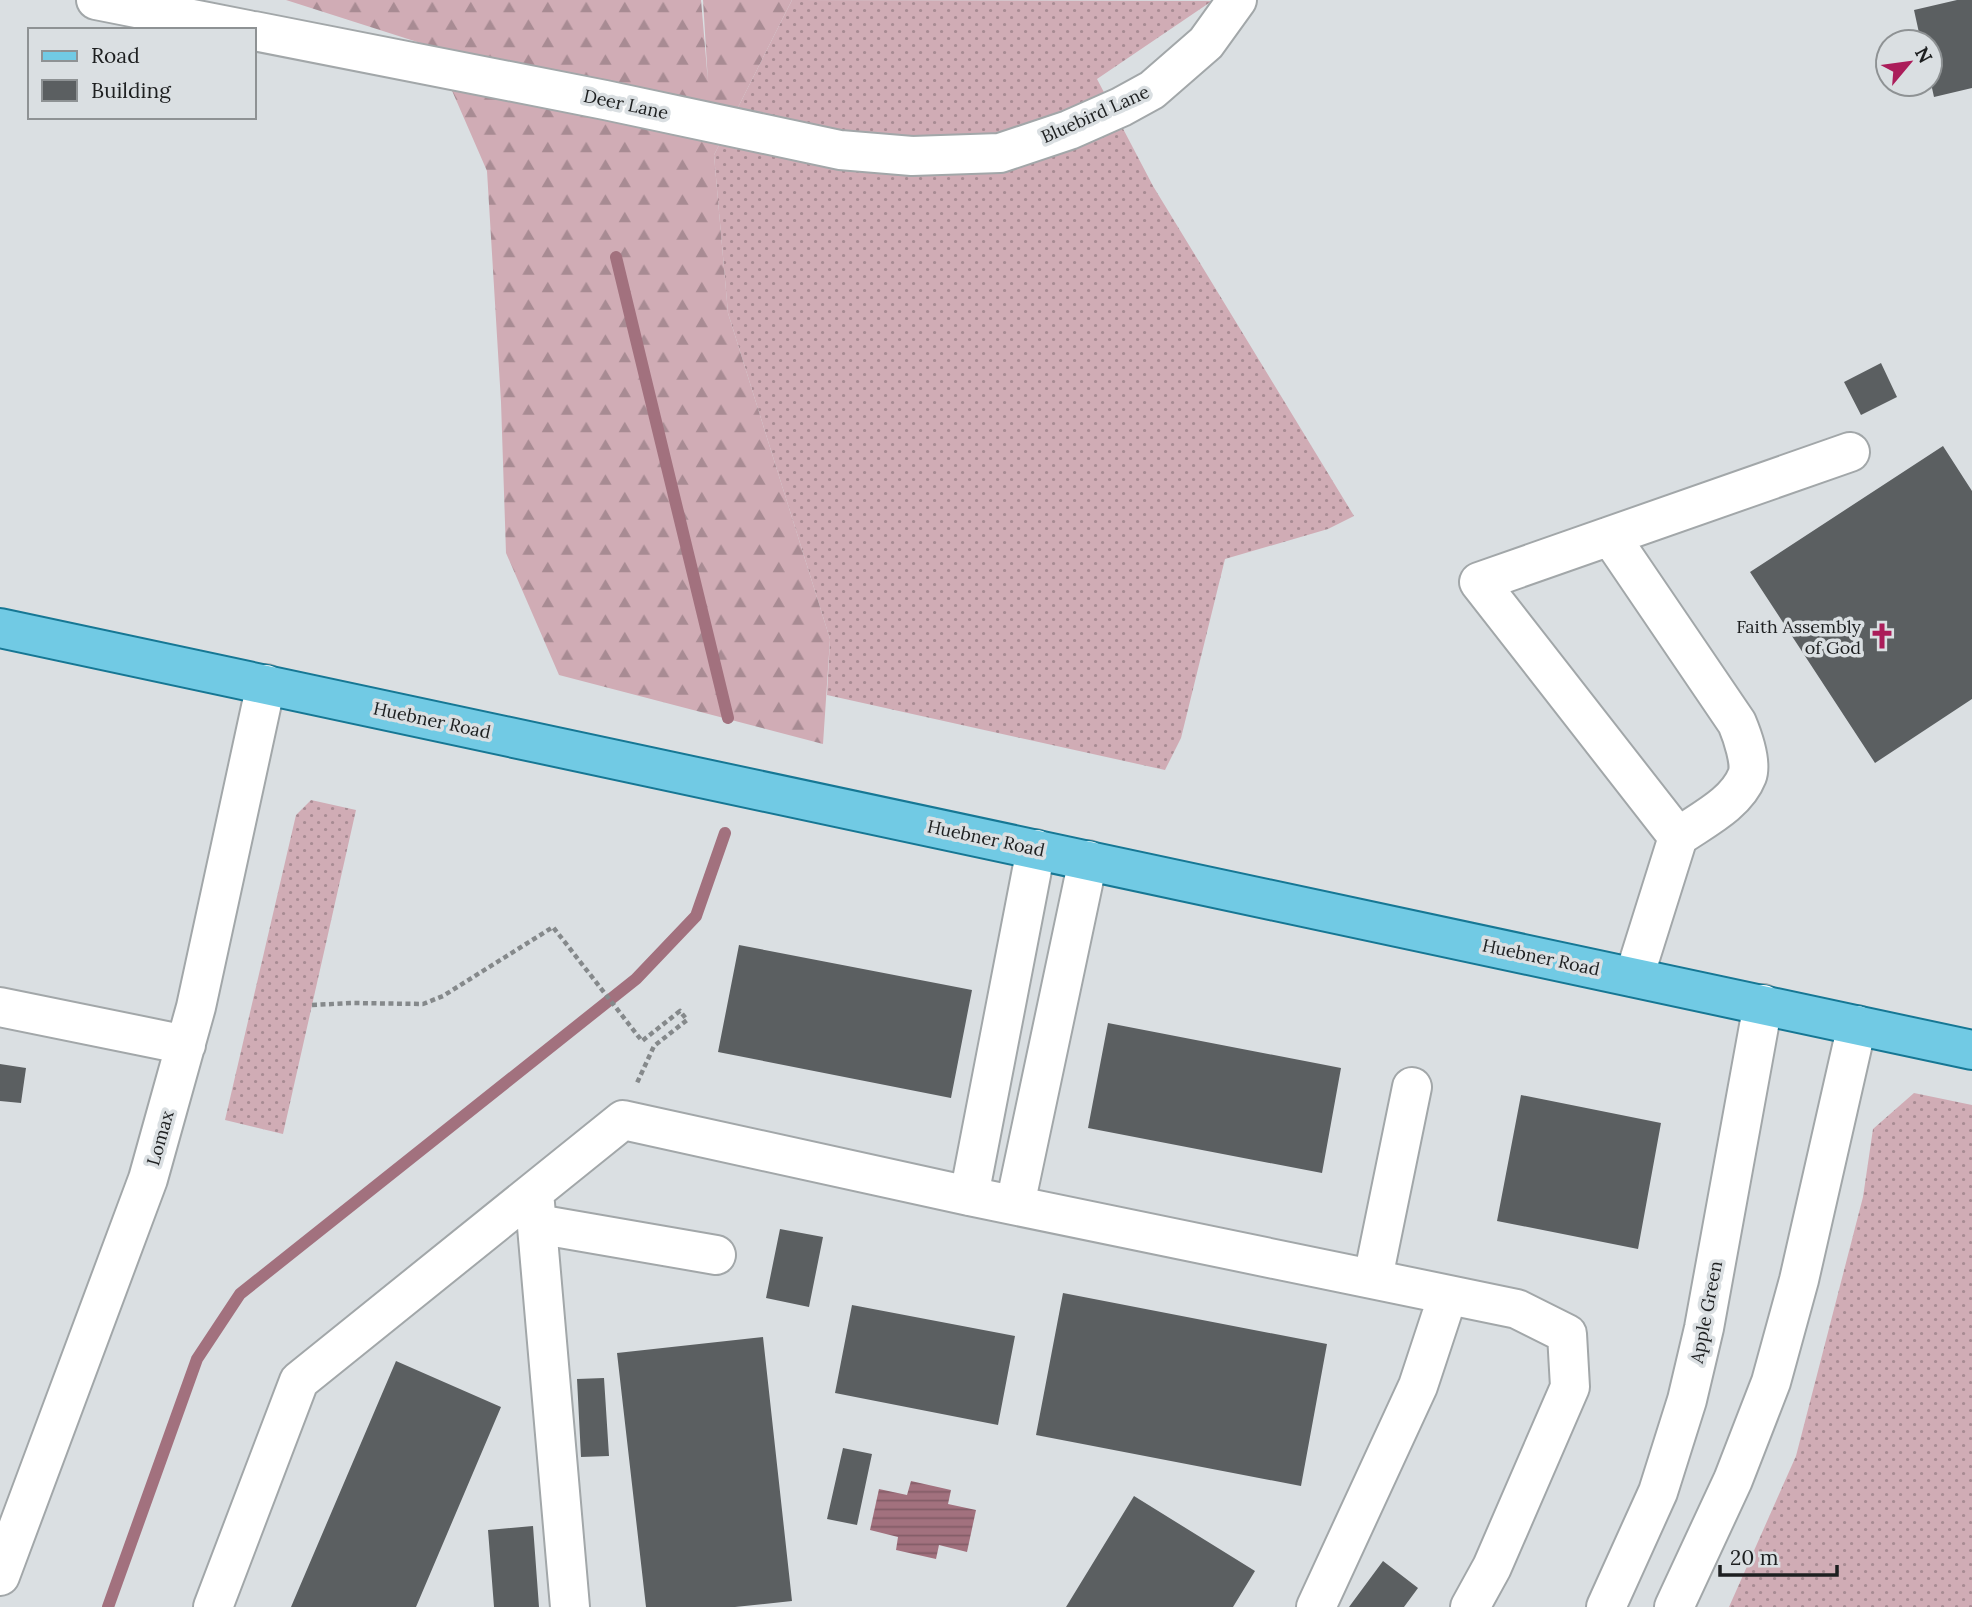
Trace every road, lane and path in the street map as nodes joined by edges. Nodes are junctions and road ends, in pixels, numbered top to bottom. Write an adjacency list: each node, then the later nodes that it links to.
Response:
1 (96, 0): 3 (street)
2 (1237, 0): 5 (street, Bluebird Lane)
3 (238, 28)
4 (256, 31): 5 (street, Deer Lane)
5 (1000, 153)
6 (1850, 452): 7 (street)
7 (1611, 536): 10 (street); 10 (street)
8 (0, 628): 9 (main road, Huebner Road)
9 (266, 684): 11 (main road, Huebner Road); 18 (street, Lomax)
10 (1678, 837): 13 (street)
11 (1036, 849): 12 (main road, Huebner Road); 22 (street)
12 (1088, 860): 13 (main road, Huebner Road); 23 (street)
13 (1634, 977): 14 (main road, Huebner Road)
14 (1763, 1004): 17 (main road, Huebner Road); 33 (street, Apple Green)
15 (312, 1005): 21 (path)
16 (0, 1007): 18 (street)
17 (1857, 1025): 19 (main road, Huebner Road); 34 (street)
18 (186, 1045): 28 (street, Lomax)
19 (1972, 1050)
20 (1412, 1087): 26 (street)
21 (623, 1120): 22 (street); 24 (street)
22 (969, 1196): 23 (street)
23 (1014, 1205): 26 (street)
24 (536, 1208): 25 (street); 29 (street); 30 (street)
25 (716, 1255)
26 (1373, 1278): 27 (street)
27 (1448, 1294): 31 (street); 32 (street)
28 (0, 1576)
29 (213, 1607)
30 (570, 1607)
31 (1316, 1607)
32 (1470, 1607)
33 (1606, 1607)
34 (1674, 1607)

